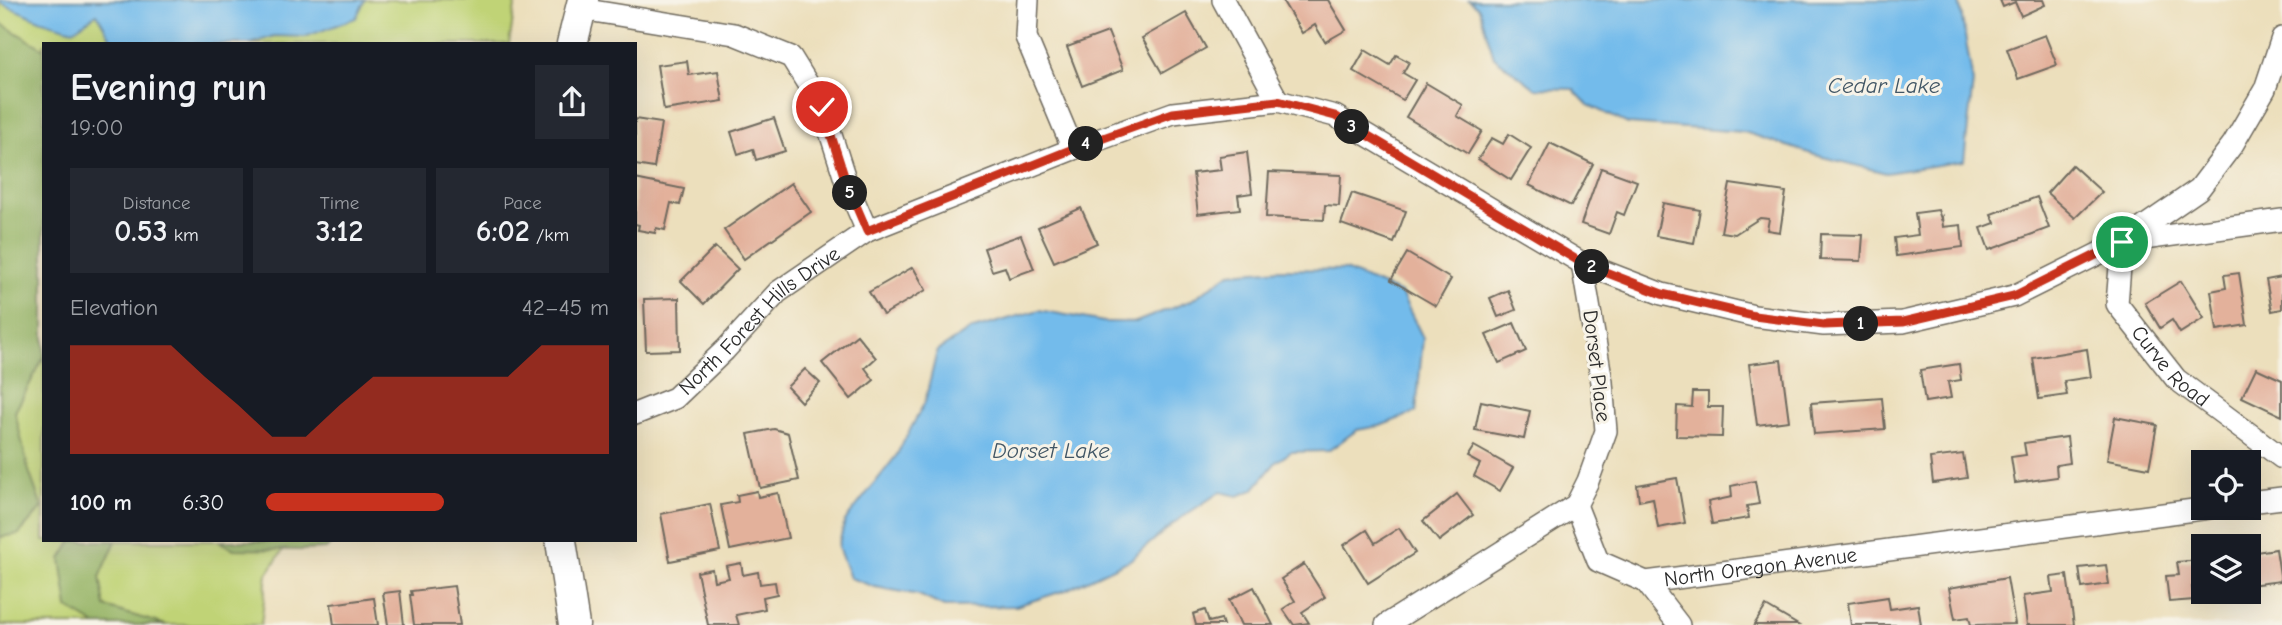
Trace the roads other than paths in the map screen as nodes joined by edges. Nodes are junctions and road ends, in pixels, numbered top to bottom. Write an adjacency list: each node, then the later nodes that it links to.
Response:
1 (1028, 0): 7 (street)
2 (1223, 0): 6 (street)
3 (582, 5): 5 (main road); 9 (street)
4 (2282, 38): 10 (street, North Forest Hills Drive)
5 (573, 42)
6 (1278, 101): 7 (street, North Forest Hills Drive); 11 (street, North Forest Hills Drive)
7 (1073, 149): 9 (street, North Forest Hills Drive)
8 (2282, 220): 10 (street)
9 (867, 231): 12 (street, North Forest Hills Drive)
10 (2122, 242): 11 (street, North Forest Hills Drive); 13 (street, Curve Road)
11 (1582, 263): 16 (street, Dorset Place)
12 (637, 413)
13 (2282, 458)
14 (2282, 498): 15 (street)
15 (2261, 501)
16 (1576, 505): 19 (street, North Oregon Avenue); 21 (street)
17 (2191, 510): 19 (street, North Oregon Avenue)
18 (561, 542): 20 (main road)
19 (1646, 582): 22 (street)
20 (574, 625)
21 (1386, 625)
22 (1679, 625)

